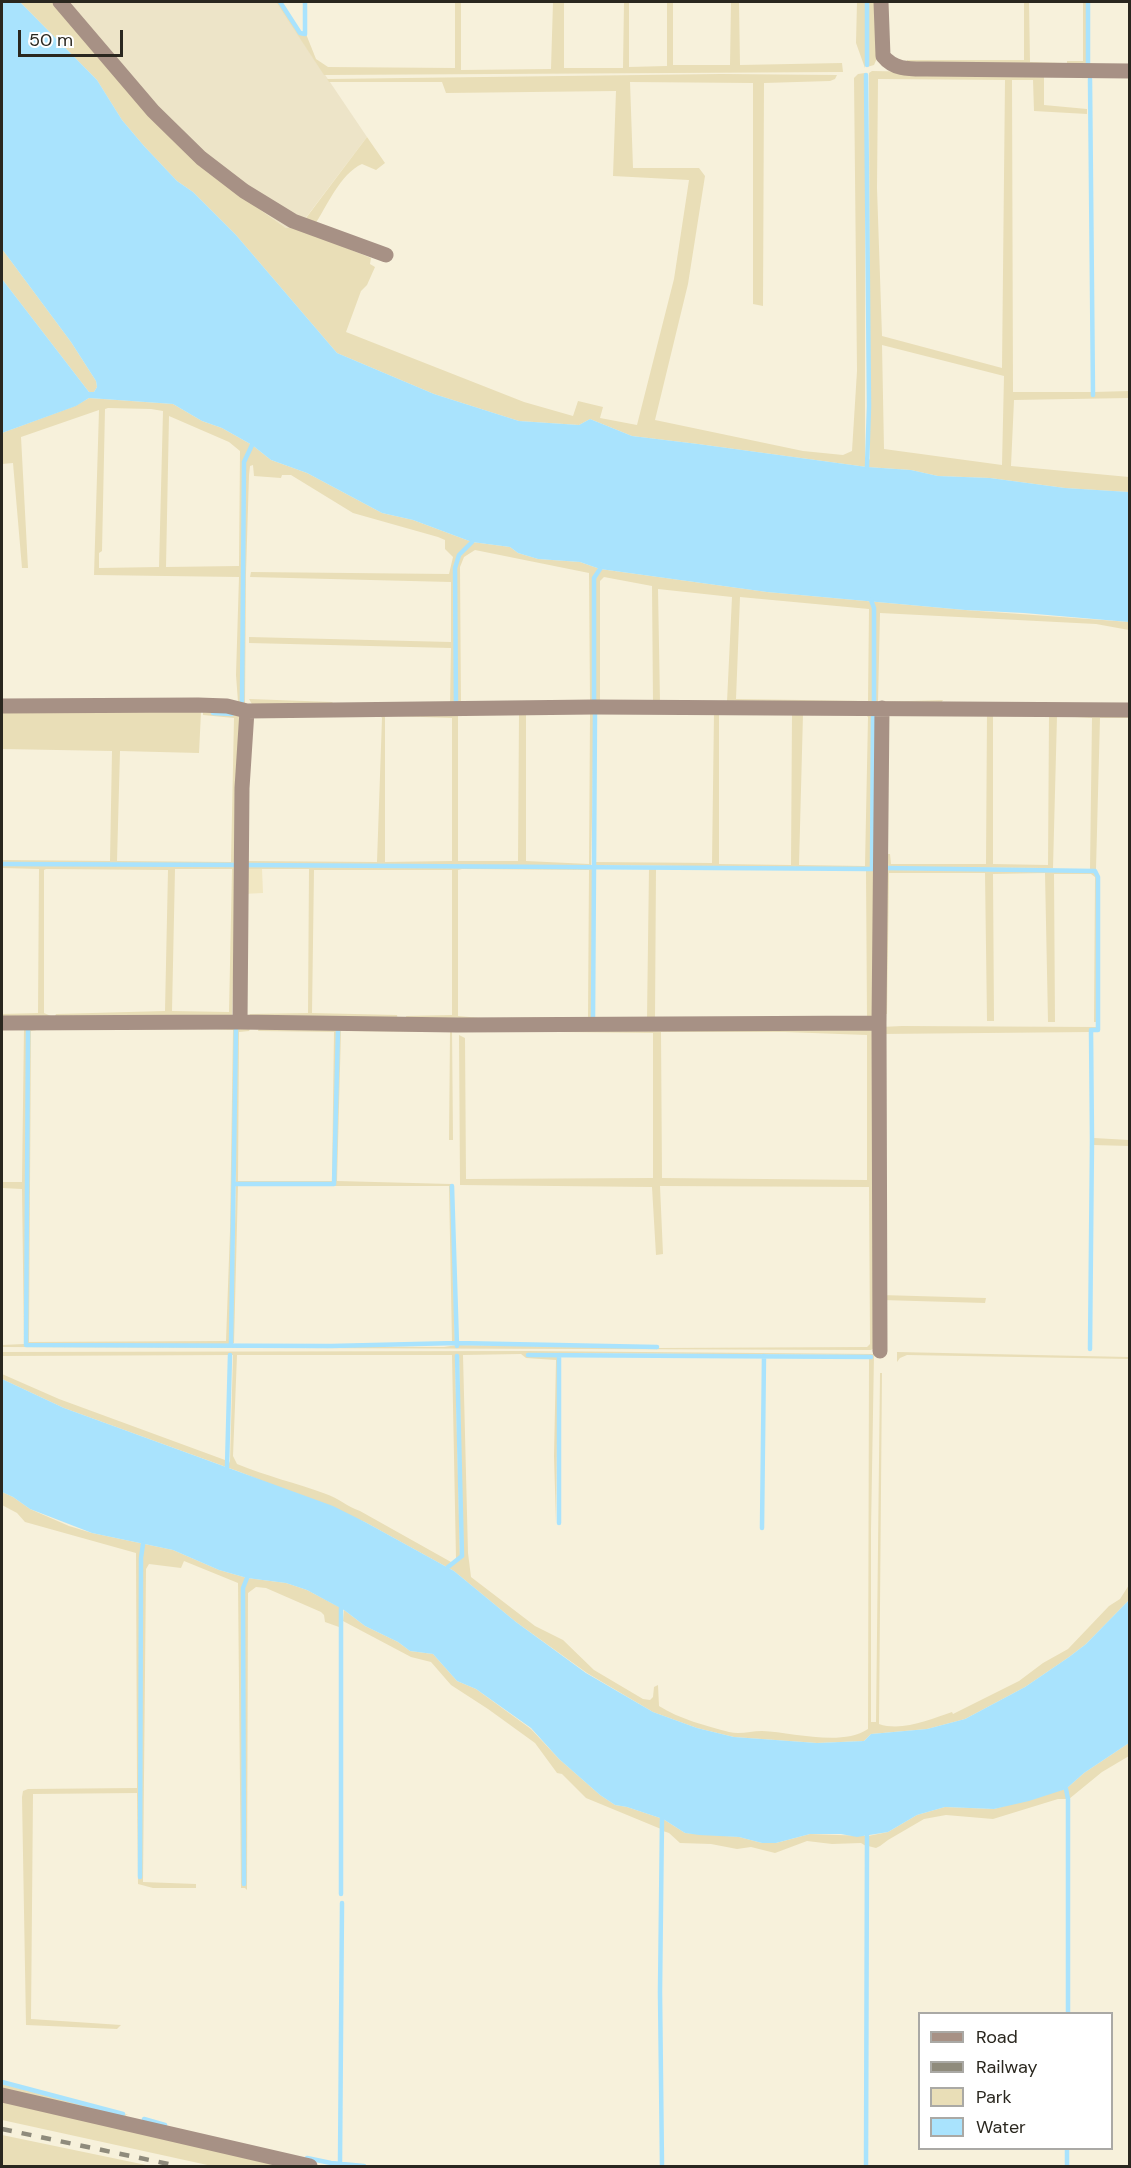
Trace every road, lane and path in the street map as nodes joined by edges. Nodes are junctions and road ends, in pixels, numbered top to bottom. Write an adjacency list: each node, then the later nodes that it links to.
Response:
1 (60, 2): 4 (street)
2 (881, 2): 3 (street)
3 (1130, 71)
4 (386, 255)
5 (2, 706): 8 (street)
6 (882, 708): 7 (street); 8 (street); 11 (street)
7 (1130, 710)
8 (247, 711): 9 (street)
9 (240, 1022): 10 (street); 11 (street)
10 (2, 1023)
11 (879, 1023): 12 (street)
12 (880, 1351)
13 (2, 2095): 14 (street)
14 (310, 2166)

